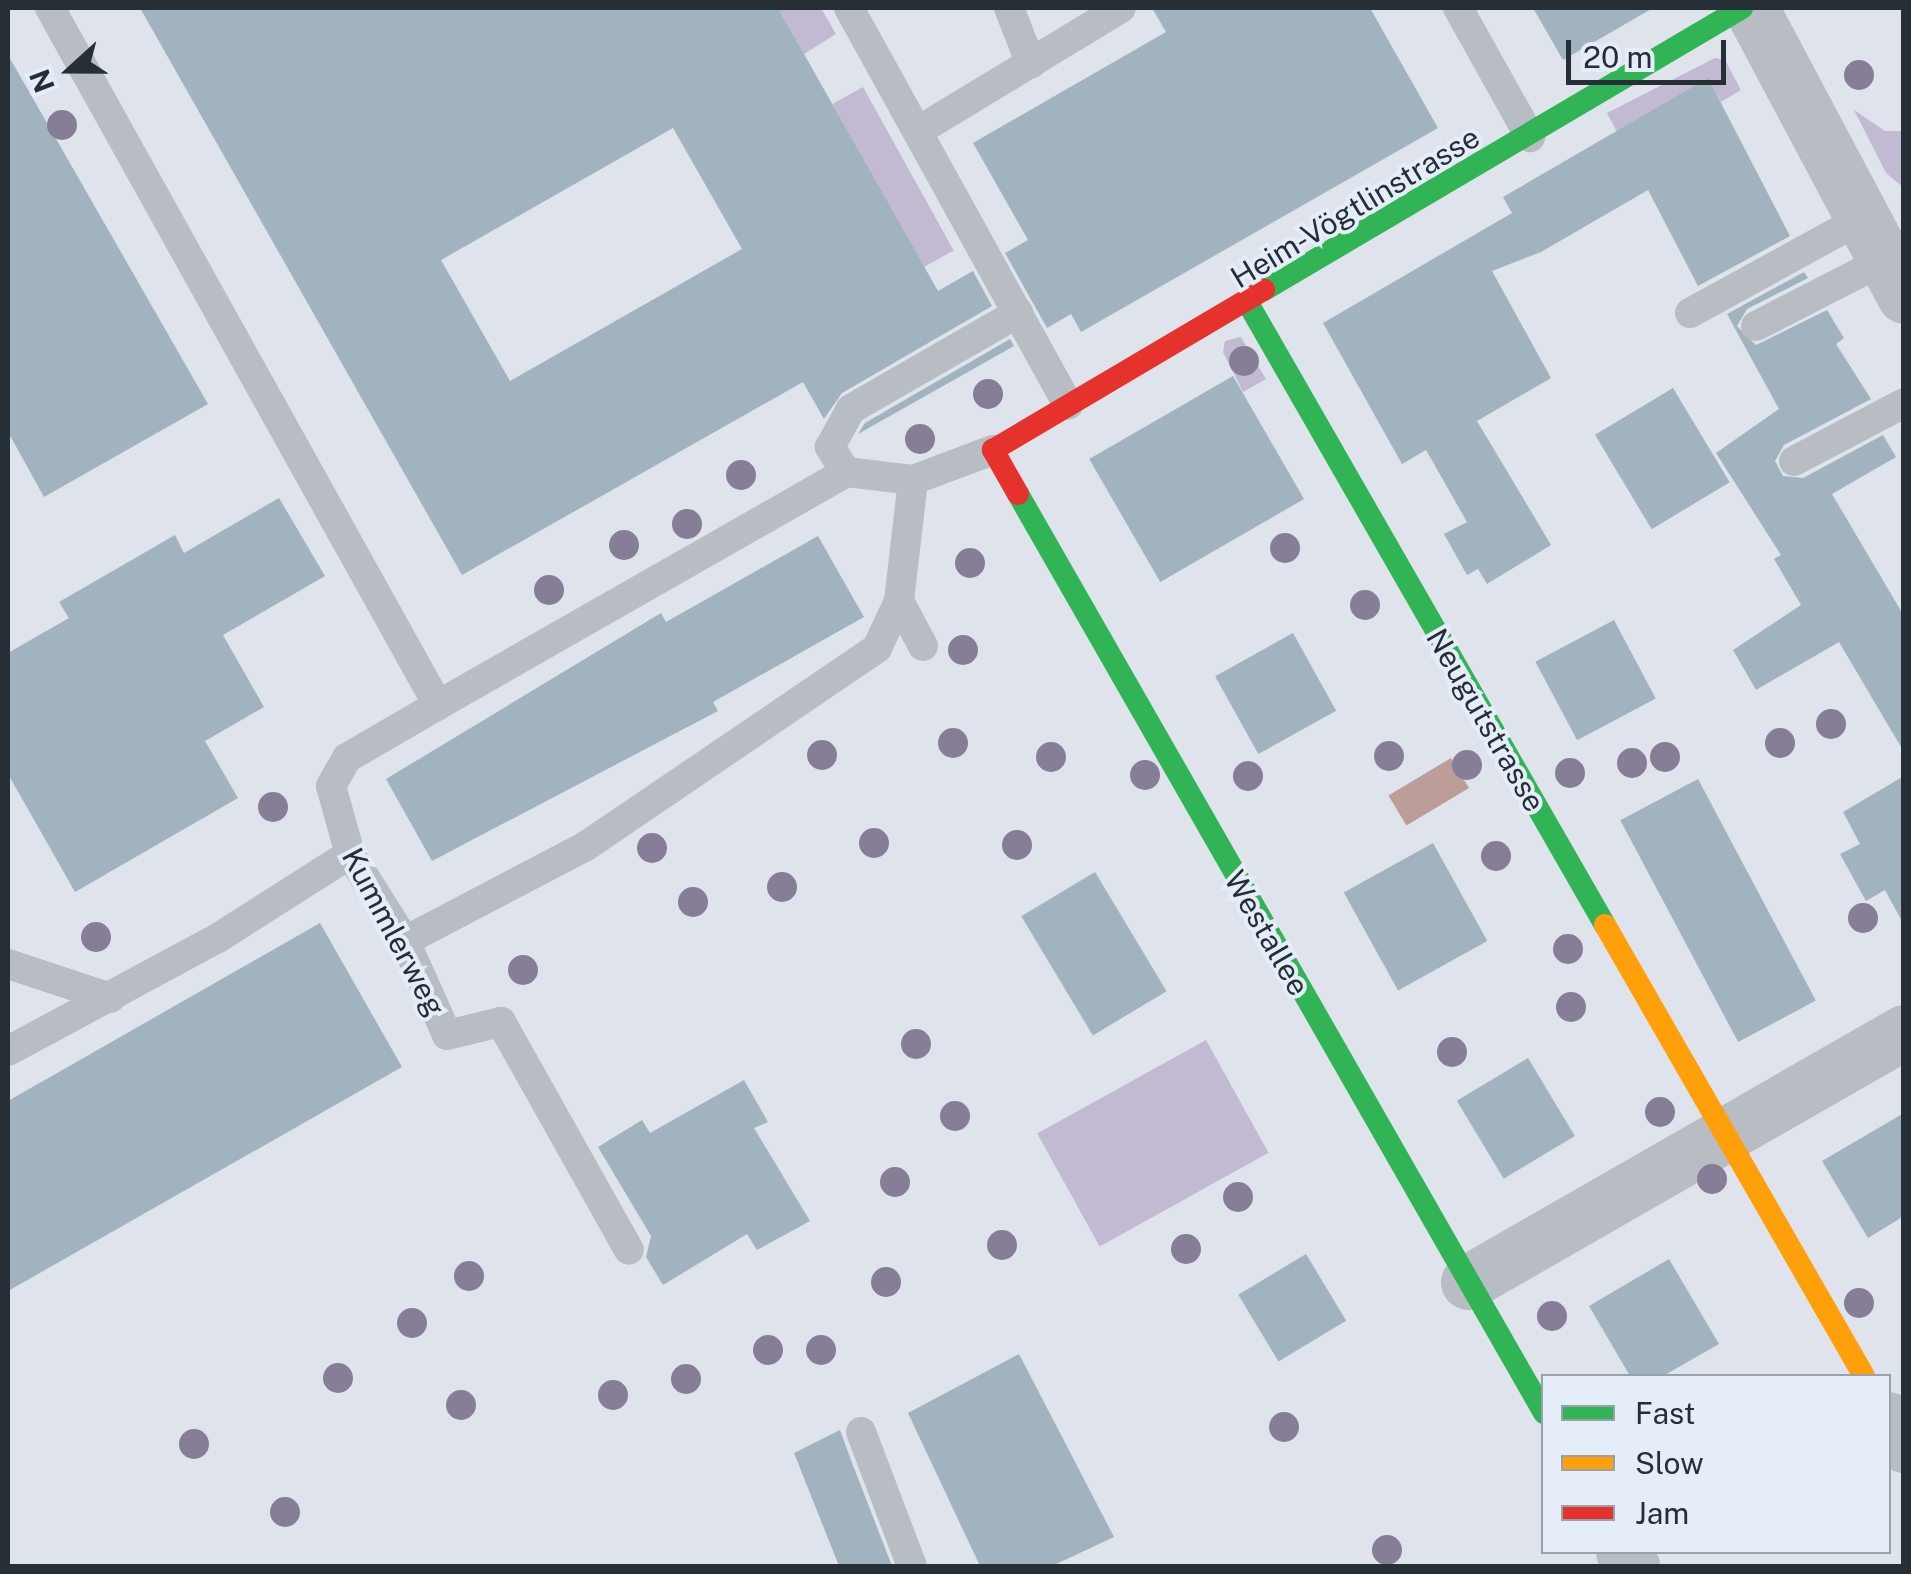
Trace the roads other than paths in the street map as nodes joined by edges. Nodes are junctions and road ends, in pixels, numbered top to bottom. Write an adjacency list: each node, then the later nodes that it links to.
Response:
1 (50, 8): 24 (lane)
2 (849, 8): 9 (lane)
3 (1009, 8): 8 (lane)
4 (1121, 8): 8 (lane)
5 (1458, 8): 10 (lane)
6 (1742, 8): 10 (street, Heim-Vögtlinstrasse)
7 (1751, 8): 11 (street)
8 (1030, 64): 9 (lane)
9 (918, 131): 13 (lane)
10 (1530, 137): 12 (street, Heim-Vögtlinstrasse)
11 (1889, 256): 14 (lane); 15 (lane)
12 (1249, 304): 17 (street, Heim-Vögtlinstrasse); 31 (street, Neugutstrasse)
13 (1018, 313): 17 (lane); 20 (lane)
14 (1690, 314)
15 (1756, 326)
16 (1904, 403): 19 (lane)
17 (1068, 405): 18 (street, Heim-Vögtlinstrasse)
18 (993, 450): 21 (lane); 33 (street, Westallee)
19 (1794, 460)
20 (846, 472): 21 (lane); 24 (lane, Kummlerweg)
21 (912, 480): 22 (lane)
22 (899, 602): 23 (lane); 26 (lane)
23 (923, 646)
24 (438, 706): 25 (lane, Kummlerweg)
25 (350, 854): 26 (lane, Kummlerweg); 28 (lane)
26 (405, 940): 32 (lane, Kummlerweg)
27 (8, 964): 28 (lane)
28 (111, 998): 30 (lane)
29 (1904, 1032): 31 (street)
30 (8, 1051)
31 (1723, 1135): 33 (street); 34 (street, Neugutstrasse)
32 (629, 1250)
33 (1468, 1282): 35 (street, Westallee)
34 (1863, 1374)
35 (1541, 1408)
36 (861, 1432): 37 (lane)
37 (912, 1566)

